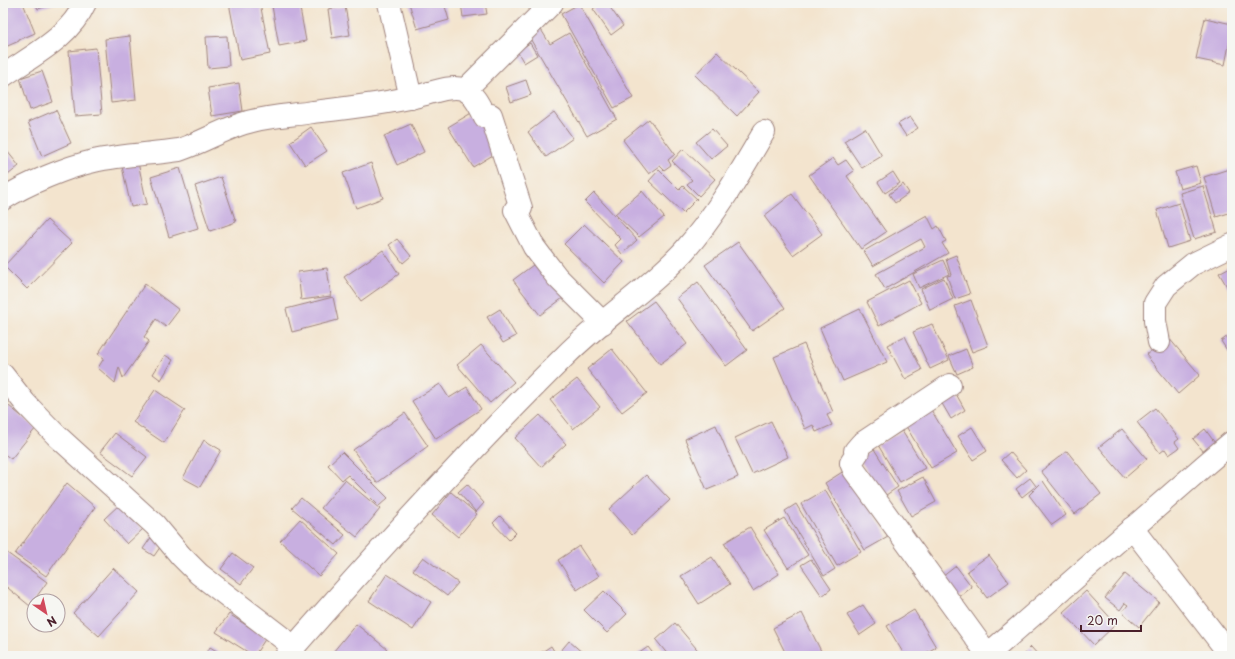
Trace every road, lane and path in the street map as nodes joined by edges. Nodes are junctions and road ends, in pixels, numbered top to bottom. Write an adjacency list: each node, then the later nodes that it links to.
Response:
1 (84, 3): 4 (street)
2 (388, 3): 6 (street)
3 (552, 3): 5 (street)
4 (3, 76)
5 (465, 90): 6 (street); 10 (street)
6 (411, 98): 8 (street)
7 (764, 132): 10 (street)
8 (3, 199)
9 (1232, 245): 11 (street)
10 (603, 323): 16 (street)
11 (1159, 342)
12 (3, 375): 16 (street)
13 (950, 385): 17 (street)
14 (1232, 442): 15 (street)
15 (1132, 528): 17 (street); 18 (street)
16 (290, 652)
17 (987, 655)
18 (1231, 656)

